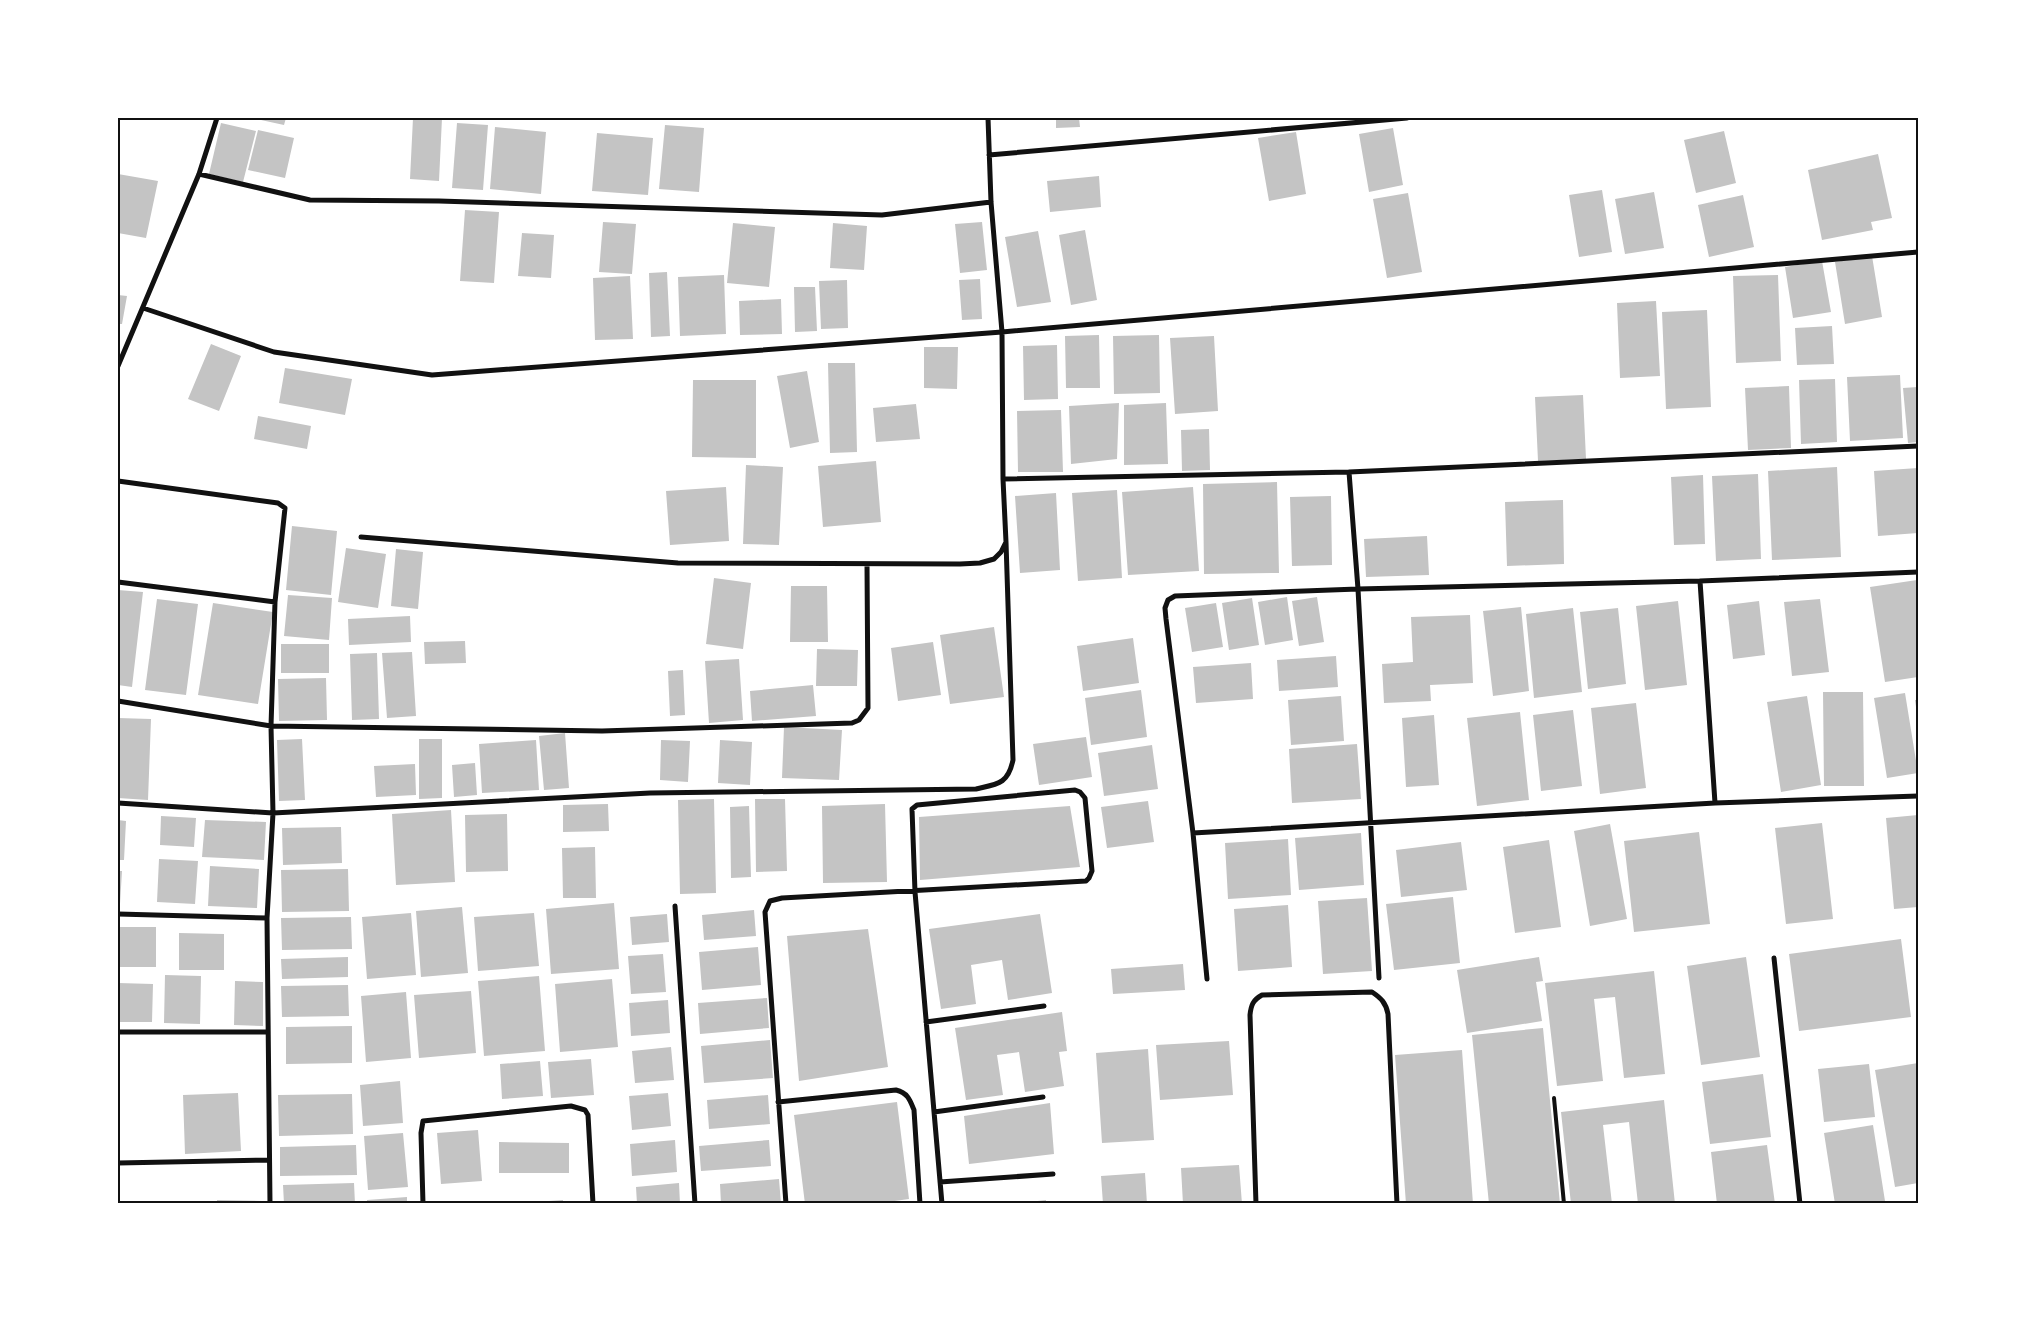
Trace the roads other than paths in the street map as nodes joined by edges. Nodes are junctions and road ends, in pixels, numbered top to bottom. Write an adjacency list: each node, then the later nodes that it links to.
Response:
1 (217, 118): 5 (street)
2 (988, 118): 4 (street)
3 (1407, 118): 4 (street)
4 (989, 155): 6 (street)
5 (199, 174): 6 (street); 8 (street)
6 (991, 202): 9 (street)
7 (1918, 252): 9 (street)
8 (143, 308): 9 (street); 10 (street)
9 (1002, 332): 13 (street)
10 (118, 366)
11 (1918, 446): 12 (street)
12 (1349, 472): 13 (street); 21 (street)
13 (1003, 479): 16 (street)
14 (118, 481): 22 (street)
15 (361, 537): 17 (street)
16 (1006, 542): 17 (street); 28 (street)
17 (867, 565): 24 (street)
18 (1918, 572): 19 (street)
19 (1700, 581): 21 (street); 26 (street)
20 (118, 582): 22 (street)
21 (1358, 589): 29 (street); 30 (street)
22 (275, 602): 24 (street)
23 (118, 701): 24 (street)
24 (271, 726): 28 (street)
25 (1918, 796): 26 (street)
26 (1715, 803): 29 (street)
27 (118, 804): 28 (street)
28 (273, 813): 34 (street)
29 (1371, 823): 30 (street); 36 (street)
30 (1192, 833): 37 (street)
31 (915, 892): 31 (street); 39 (street); 44 (street)
32 (675, 906): 53 (street)
33 (118, 914): 34 (street)
34 (267, 918): 41 (street)
35 (1774, 958): 60 (street)
36 (1379, 978)
37 (1207, 979)
38 (1044, 1006): 39 (street)
39 (926, 1022): 45 (street)
40 (118, 1032): 41 (street)
41 (268, 1032): 46 (street)
42 (1043, 1097): 45 (street)
43 (1554, 1098): 59 (lane)
44 (778, 1102): 54 (street); 55 (street)
45 (934, 1112): 49 (street)
46 (269, 1160): 47 (street); 50 (street)
47 (118, 1163)
48 (1053, 1174): 49 (street)
49 (940, 1182): 56 (street)
50 (270, 1204)
51 (423, 1204): 52 (street)
52 (592, 1204)
53 (695, 1204)
54 (786, 1204)
55 (920, 1204)
56 (942, 1204)
57 (1256, 1204): 58 (street)
58 (1398, 1204)
59 (1564, 1204)
60 (1800, 1204)

